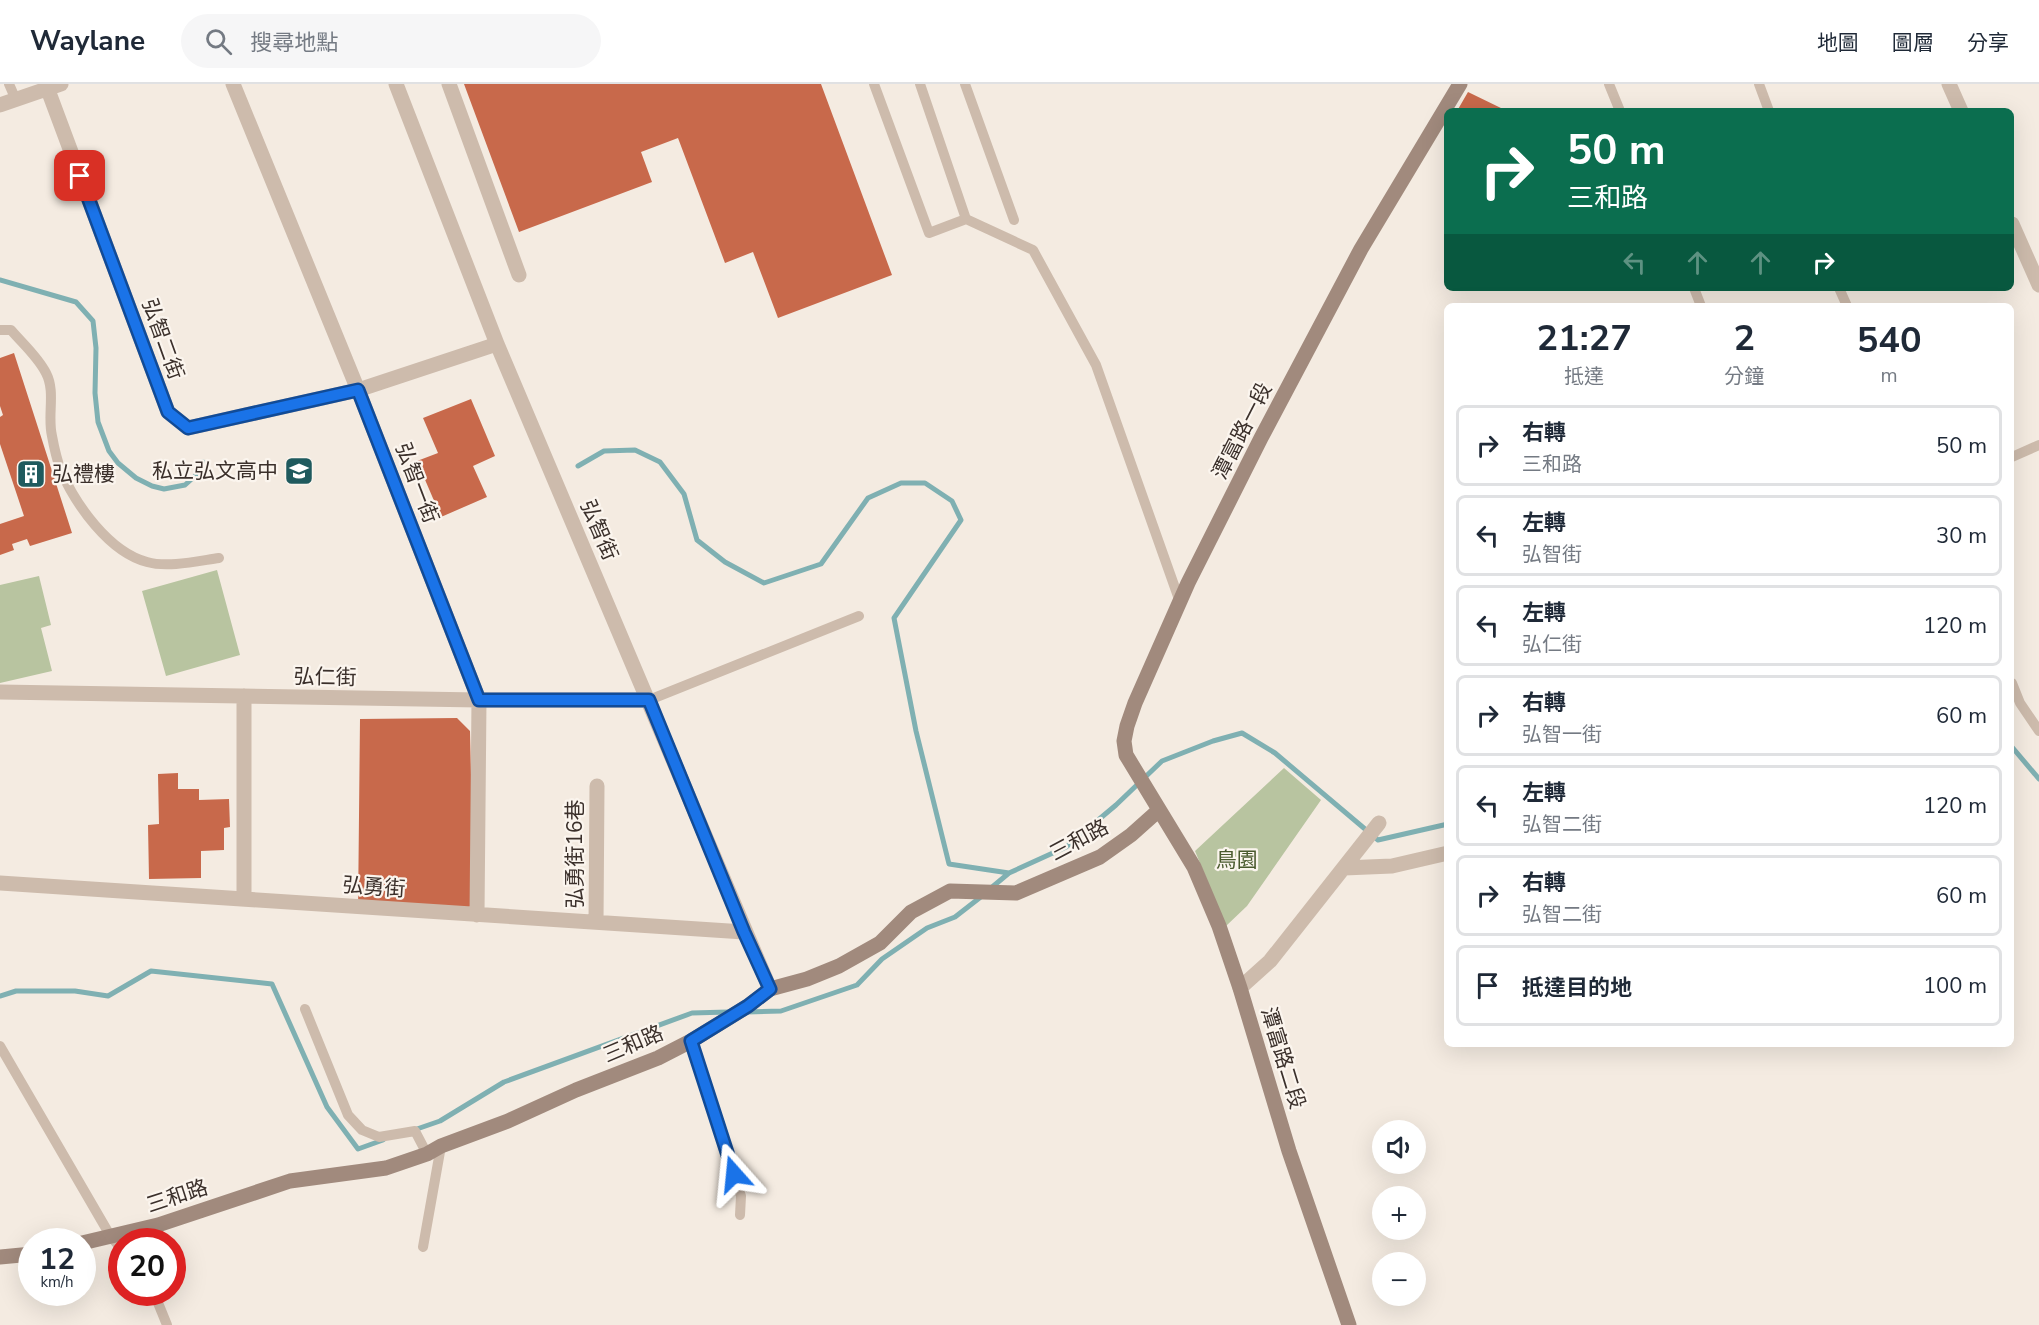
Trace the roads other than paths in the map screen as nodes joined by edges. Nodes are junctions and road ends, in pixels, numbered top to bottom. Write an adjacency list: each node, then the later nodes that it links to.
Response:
1 (9, 84): 13 (lane)
2 (233, 84): 27 (street, 弘智一街)
3 (396, 84): 26 (street, 弘智街)
4 (449, 84): 23 (street)
5 (874, 84): 20 (lane)
6 (920, 84): 20 (lane)
7 (965, 84): 21 (lane)
8 (1460, 84): 15 (street, 潭富路一段)
9 (1609, 84): 16 (lane)
10 (1759, 84): 17 (lane)
11 (1949, 84): 18 (street)
12 (55, 87): 13 (street); 27 (street, 弘智二街)
13 (16, 100): 14 (street)
14 (0, 105)
15 (1446, 108)
16 (1619, 108)
17 (1768, 108)
18 (1960, 108)
19 (1444, 111): 31 (street, 潭富路一段)
20 (966, 219): 31 (lane)
21 (1014, 220)
22 (2014, 229): 24 (street)
23 (519, 275)
24 (2039, 285)
25 (0, 330): 30 (lane)
26 (497, 344): 27 (street, 弘智二街); 37 (street, 弘智街)
27 (358, 390): 36 (street, 弘智一街)
28 (2039, 445): 29 (lane)
29 (2014, 456)
30 (219, 558)
31 (1180, 602): 40 (street, 潭富路一段)
32 (859, 616): 37 (lane)
33 (2014, 688): 38 (lane)
34 (0, 692): 35 (street, 弘仁街)
35 (244, 696): 36 (street, 弘仁街); 45 (street)
36 (479, 700): 37 (street, 弘仁街); 46 (street, 弘智一街)
37 (649, 700): 48 (street, 弘智街)
38 (2039, 731)
39 (597, 786): 47 (street, 弘勇街16巷)
40 (1159, 810): 49 (street, 潭富路二段); 50 (street, 三和路)
41 (1377, 825): 43 (street)
42 (1444, 855): 43 (street)
43 (1344, 868): 49 (street)
44 (0, 883): 45 (street, 弘勇街)
45 (244, 899): 46 (street, 弘勇街)
46 (477, 915): 47 (street, 弘勇街)
47 (596, 922): 48 (street, 弘勇街)
48 (744, 932): 50 (street, 弘智街)
49 (1240, 988): 64 (street, 潭富路二段)
50 (770, 989): 52 (street, 三和路)
51 (305, 1009): 55 (lane)
52 (691, 1041): 54 (street, 三和路); 56 (lane)
53 (0, 1046): 58 (lane)
54 (441, 1146): 55 (street, 三和路); 59 (lane)
55 (427, 1154): 57 (street, 三和路)
56 (741, 1215)
57 (146, 1228)
58 (108, 1232)
59 (423, 1248)
60 (18, 1255): 61 (street)
61 (0, 1257)
62 (159, 1306): 63 (lane)
63 (167, 1325)
64 (1349, 1325)

